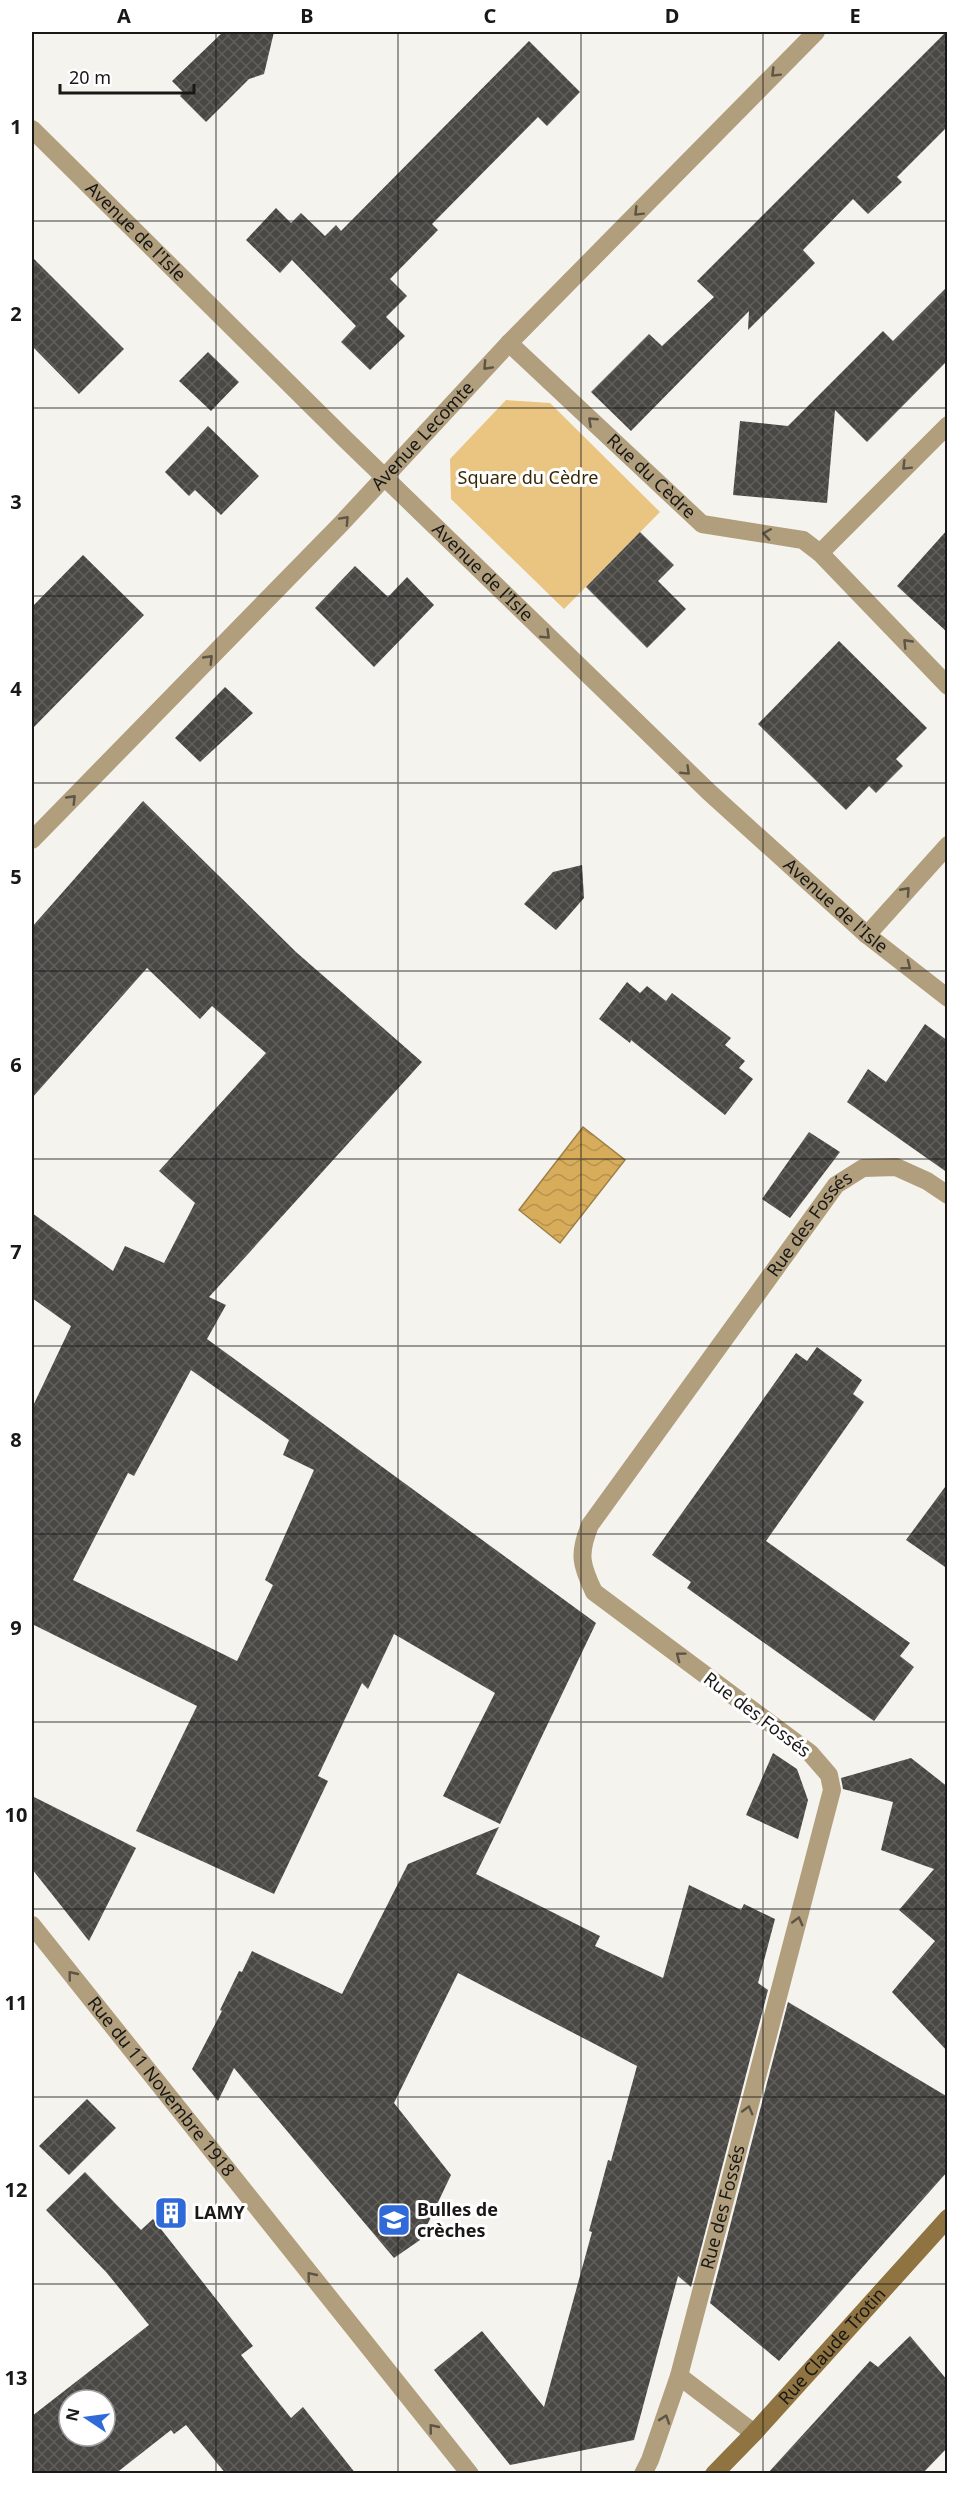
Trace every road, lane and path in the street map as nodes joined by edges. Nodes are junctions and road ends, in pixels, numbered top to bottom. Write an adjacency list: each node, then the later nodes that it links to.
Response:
1 (816, 32): 3 (street, Avenue Lecomte, one-way to 3)
2 (32, 129): 5 (street, Avenue de l'Isle)
3 (509, 344): 5 (street, Avenue Lecomte, one-way to 5); 6 (street, Rue du Cèdre, one-way to 3)
4 (948, 425): 6 (street, one-way to 6)
5 (384, 477): 8 (street, Avenue Lecomte, one-way to 5); 10 (street, Avenue de l'Isle, one-way to 10)
6 (820, 553): 7 (street, Rue du Cèdre, one-way to 6)
7 (948, 686)
8 (32, 840)
9 (948, 845): 10 (street, one-way to 9)
10 (867, 935): 11 (street, Avenue de l'Isle, one-way to 11)
11 (948, 998)
12 (948, 1195): 15 (street, Rue des Fossés, one-way to 12)
13 (32, 1925): 17 (street, Rue du 11 Novembre 1918, one-way to 13)
14 (948, 2218): 16 (main road, Rue Claude Trotin)
15 (679, 2376): 16 (street); 18 (street, Rue des Fossés, one-way to 15)
16 (754, 2433): 19 (main road, Rue Claude Trotin)
17 (470, 2474)
18 (643, 2474)
19 (714, 2474)

